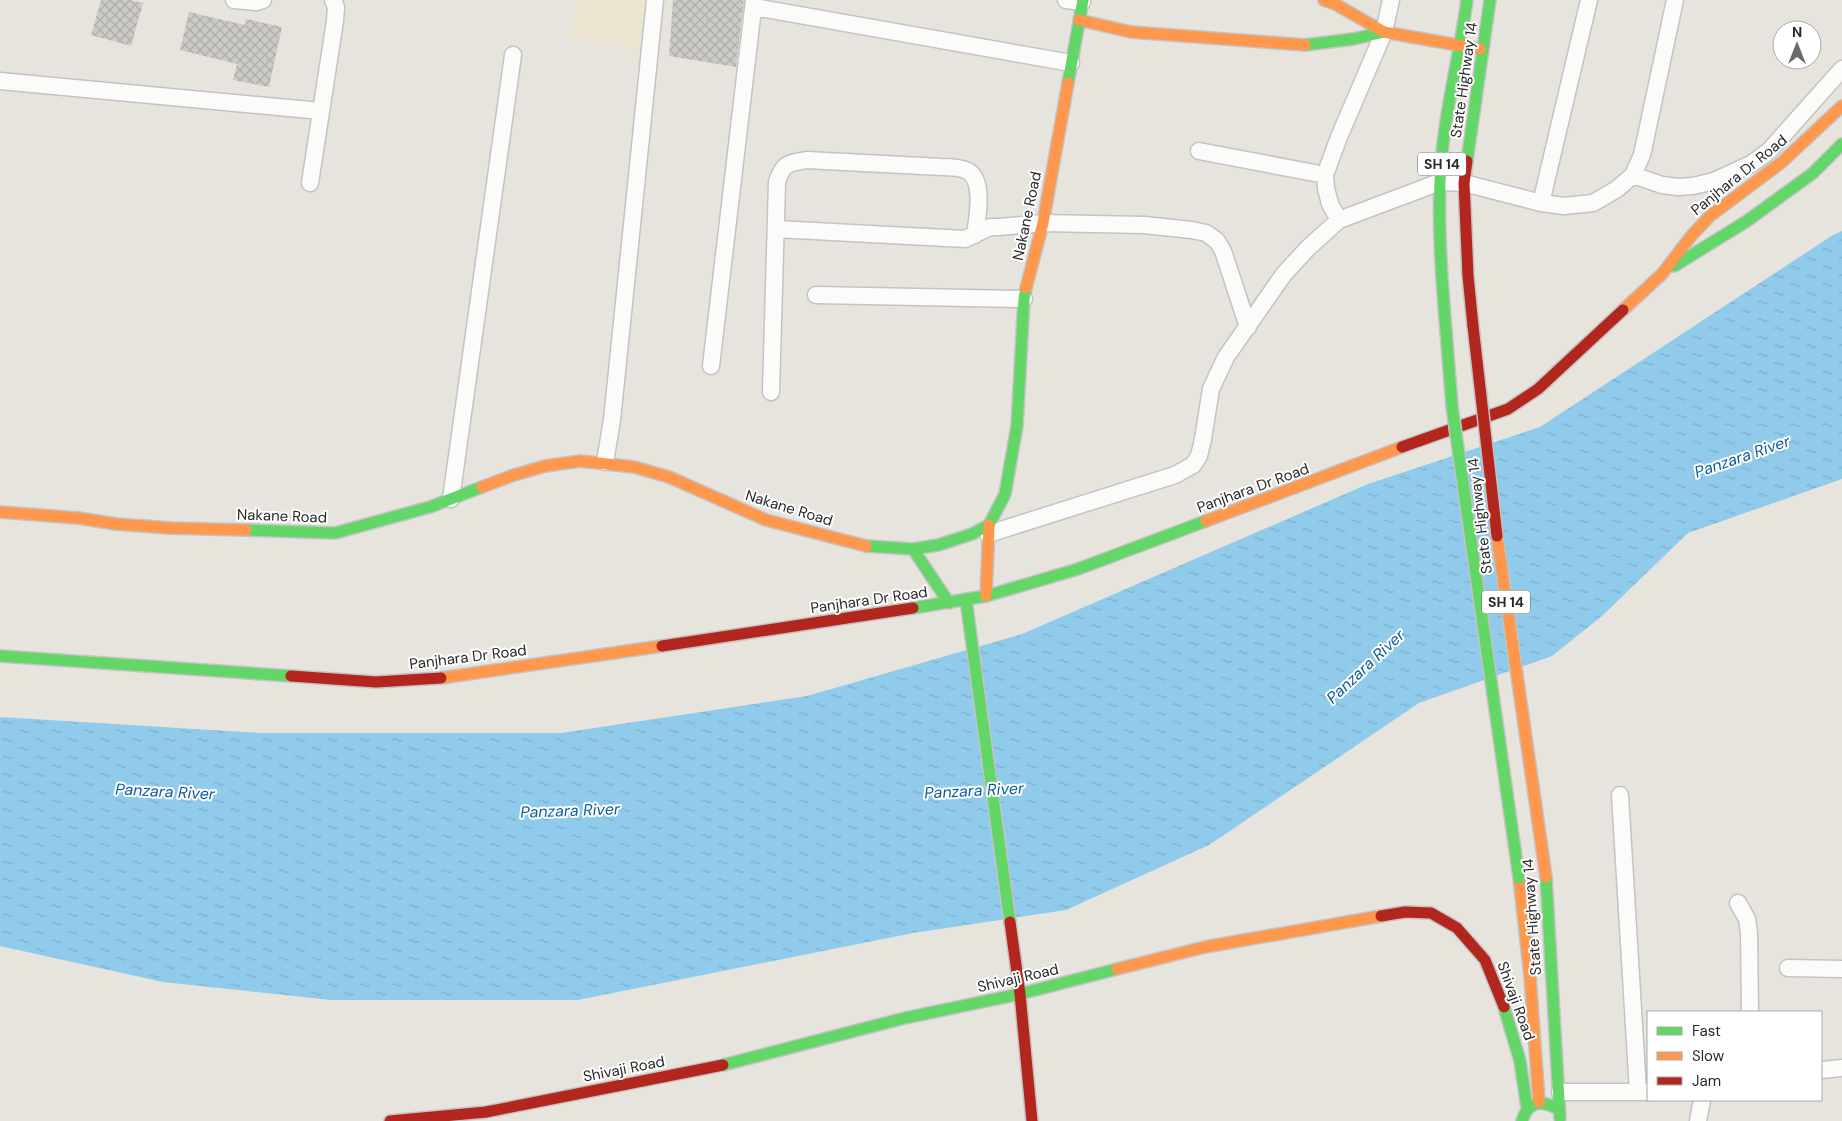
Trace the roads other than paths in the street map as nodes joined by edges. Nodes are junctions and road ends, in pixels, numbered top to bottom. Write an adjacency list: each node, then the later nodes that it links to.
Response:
1 (234, 0): 2 (street)
2 (263, 0)
3 (334, 0): 23 (street)
4 (655, 0): 45 (street)
5 (1066, 0): 12 (street)
6 (1324, 0): 15 (street)
7 (1391, 0): 15 (street)
8 (1467, 0): 16 (street, State Highway 14 / SH 14)
9 (1490, 0): 17 (street, State Highway 14 / SH 14)
10 (1589, 0): 34 (street)
11 (1675, 0): 30 (street)
12 (1083, 1): 14 (street, Nakane Road)
13 (754, 4): 19 (street); 43 (street)
14 (1079, 20): 15 (street); 19 (street, Nakane Road)
15 (1384, 32): 16 (street); 29 (street)
16 (1462, 45): 17 (street); 31 (street, State Highway 14 / SH 14)
17 (1484, 50): 33 (street, State Highway 14 / SH 14)
18 (513, 55): 46 (street)
19 (1071, 63): 36 (street, Nakane Road)
20 (1842, 69): 24 (street)
21 (0, 81): 23 (street)
22 (1842, 106): 26 (street, Panjhara Dr Road)
23 (321, 110): 32 (street)
24 (1782, 136): 26 (street); 30 (street)
25 (1842, 144): 28 (street, Panjhara Dr Road)
26 (1794, 150): 28 (street); 39 (street, Panjhara Dr Road)
27 (1199, 151): 29 (street)
28 (1813, 173): 39 (street, Panjhara Dr Road)
29 (1325, 175): 35 (street)
30 (1633, 175): 34 (street)
31 (1440, 182): 33 (street); 35 (street); 65 (street, State Highway 14 / SH 14, bridge)
32 (310, 183)
33 (1464, 183): 34 (street); 62 (street, State Highway 14 / SH 14, bridge)
34 (1541, 203)
35 (1339, 220): 42 (street)
36 (1044, 223): 38 (street); 41 (street, Nakane Road); 42 (street)
37 (776, 229): 38 (street); 38 (street); 44 (street)
38 (975, 236)
39 (1662, 274): 50 (street, Panjhara Dr Road)
40 (816, 295): 41 (street)
41 (1024, 299): 48 (street, Nakane Road)
42 (1248, 327): 48 (street)
43 (710, 366)
44 (772, 392)
45 (605, 462): 46 (street, Nakane Road); 49 (street, Nakane Road)
46 (451, 499): 47 (street, Nakane Road)
47 (0, 512)
48 (988, 529): 49 (street, Nakane Road); 50 (street)
49 (913, 549): 52 (street)
50 (986, 596): 51 (street, Panjhara Dr Road)
51 (966, 600): 52 (street, Panjhara Dr Road); 58 (street)
52 (949, 603): 53 (street, Panjhara Dr Road)
53 (0, 656)
54 (1620, 795): 63 (street)
55 (1738, 904): 59 (street)
56 (1788, 968): 57 (street)
57 (1842, 969)
58 (1020, 994): 66 (street, Shivaji Road); 67 (street, Shivaji Road); 70 (street)
59 (1750, 1011)
60 (1842, 1068): 61 (street)
61 (1822, 1070)
62 (1560, 1092): 63 (street); 68 (street, State Highway 14 / SH 14)
63 (1643, 1092)
64 (1702, 1101): 72 (street)
65 (1539, 1102): 66 (street); 68 (street)
66 (1527, 1108): 71 (street)
67 (486, 1116): 69 (street, Shivaji Road)
68 (1560, 1120)
69 (390, 1121)
70 (1032, 1121)
71 (1522, 1121)
72 (1698, 1121)

